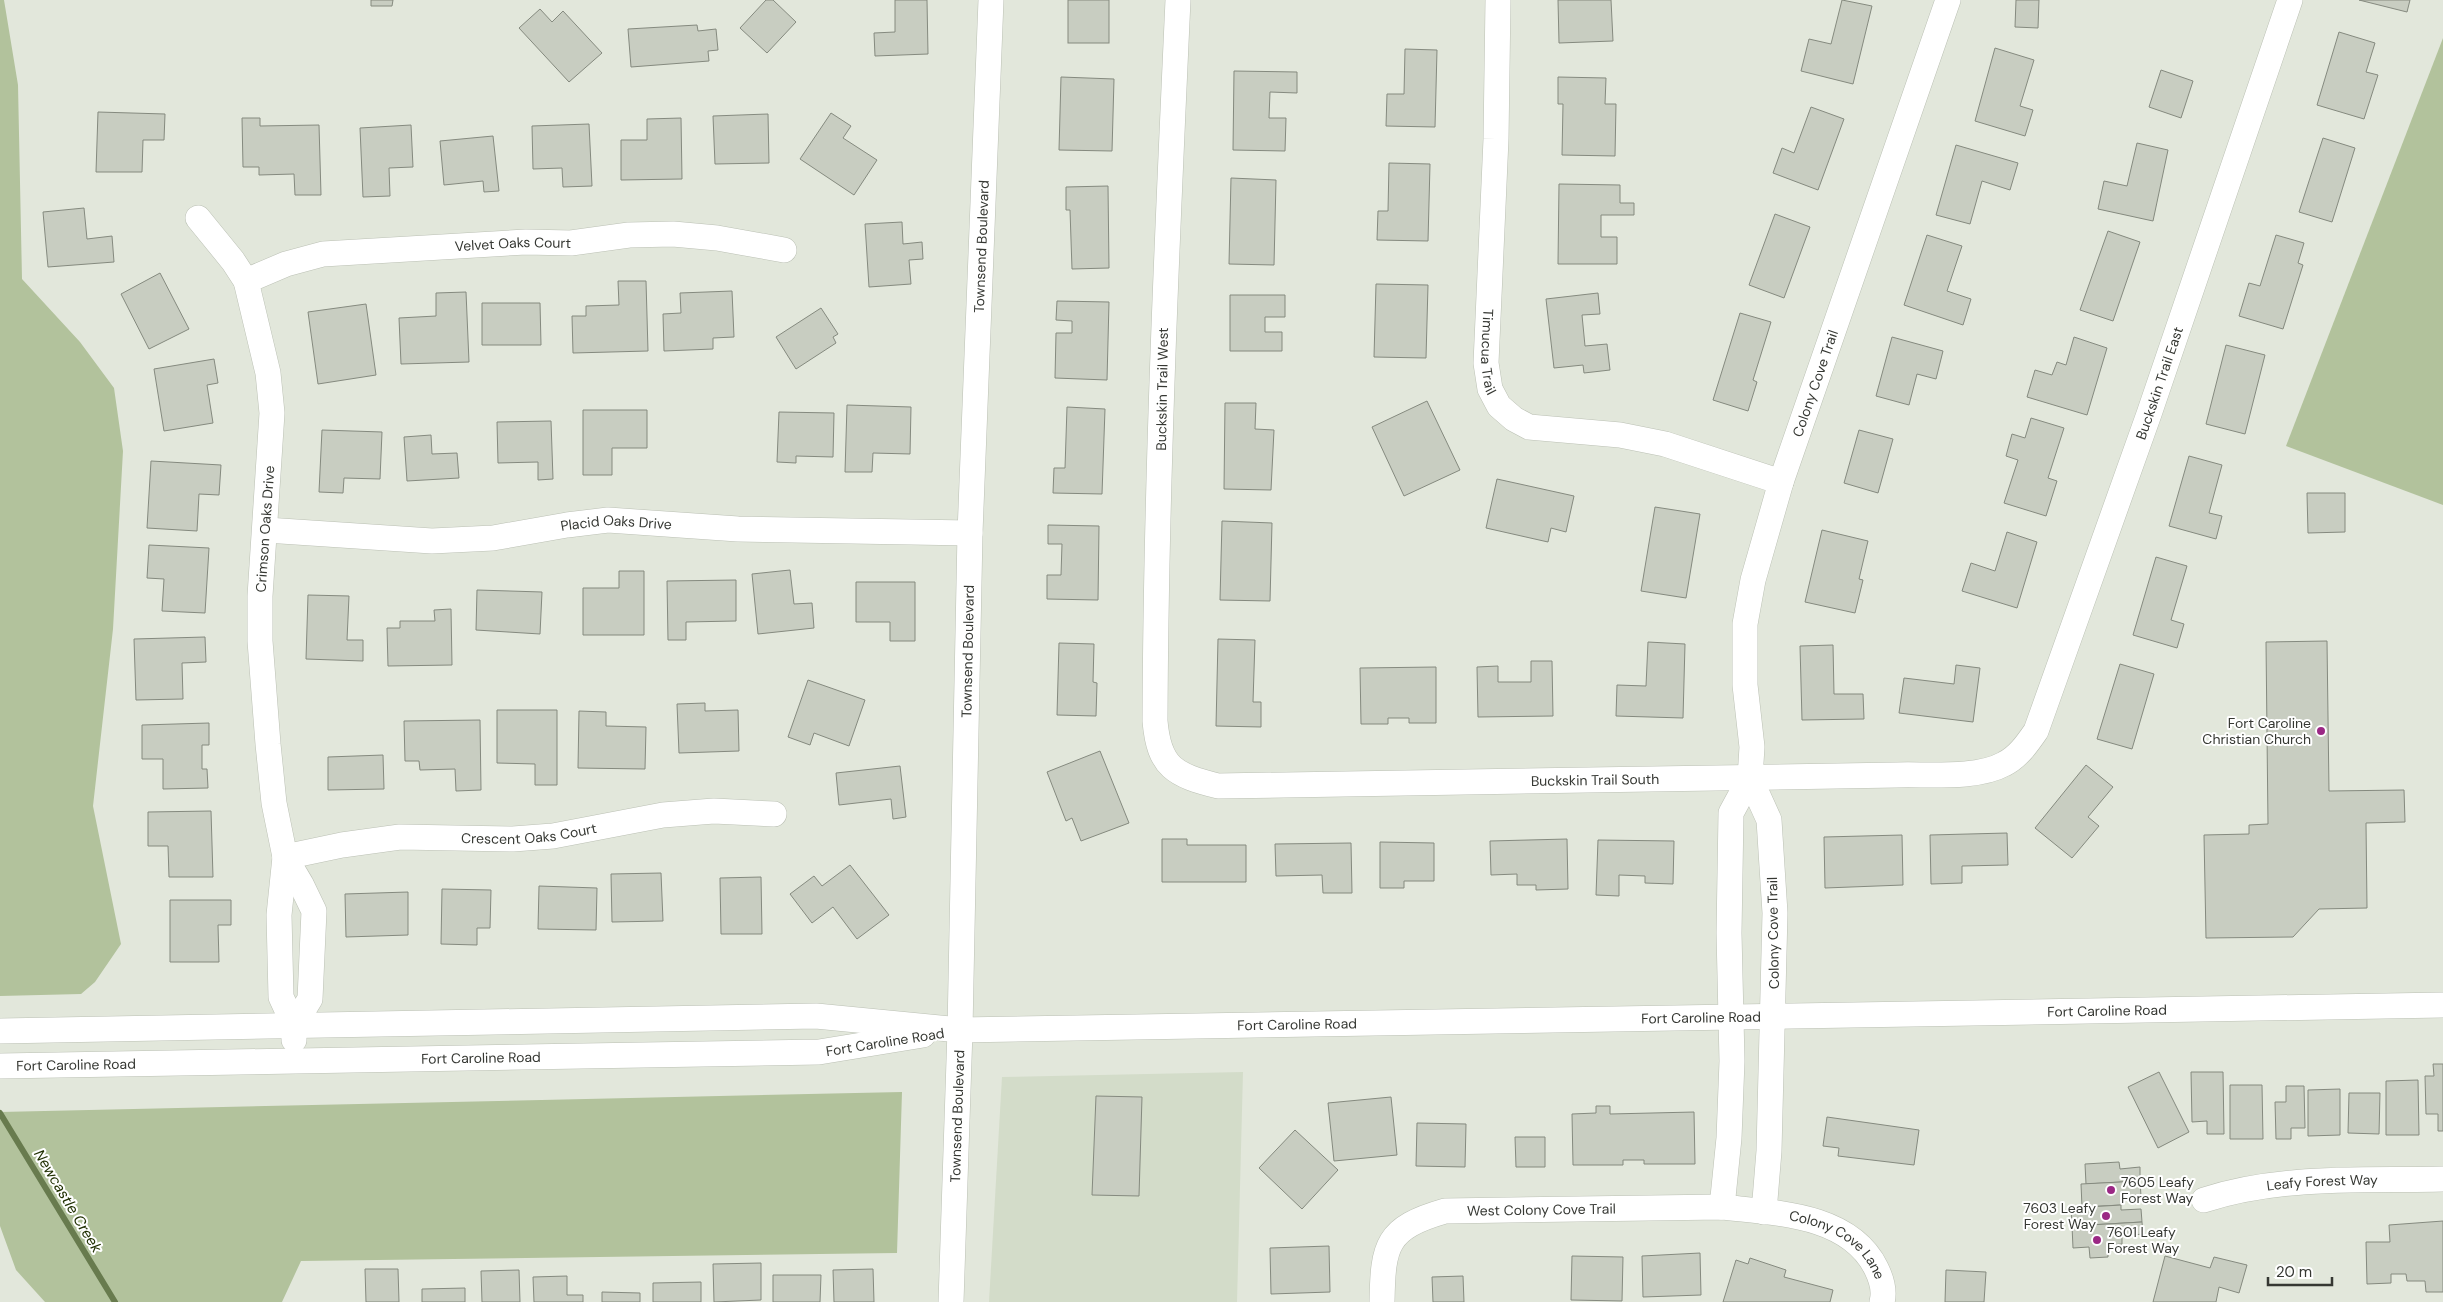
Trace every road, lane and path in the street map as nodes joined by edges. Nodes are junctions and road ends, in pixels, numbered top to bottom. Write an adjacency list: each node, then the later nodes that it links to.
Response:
1 (991, 0): 11 (street, Townsend Boulevard)
2 (1178, 0): 13 (street, Buckskin Trail West)
3 (1498, 0): 9 (street, Timucua Trail)
4 (1948, 0): 9 (street, Colony Cove Trail)
5 (2290, 0): 12 (street, Buckskin Trail East)
6 (198, 218): 8 (street, Crimson Oaks Drive)
7 (784, 250): 8 (street, Velvet Oaks Court)
8 (246, 281): 10 (street, Crimson Oaks Drive)
9 (1781, 482): 14 (street, Colony Cove Trail)
10 (266, 530): 11 (street, Placid Oaks Drive); 16 (street, Crimson Oaks Drive)
11 (970, 533): 21 (street, Townsend Boulevard)
12 (2013, 758): 14 (street, Buckskin Trail South)
13 (1177, 771): 14 (street, Buckskin Trail South)
14 (1750, 778): 18 (street, Colony Cove Trail); 19 (street, Colony Cove Trail)
15 (774, 814): 16 (street, Crescent Oaks Court)
16 (285, 857): 20 (street, Crimson Oaks Drive); 20 (street, Crimson Oaks Drive)
17 (2443, 1005): 19 (street, Fort Caroline Road)
18 (1732, 1015): 19 (street, Fort Caroline Road); 21 (street, Fort Caroline Road); 27 (street, Colony Cove Trail)
19 (1773, 1015): 28 (street, Colony Cove Trail)
20 (294, 1025): 21 (street, Fort Caroline Road); 22 (street, Fort Caroline Road); 23 (street, Crimson Oaks Drive)
21 (960, 1030): 23 (street, Fort Caroline Road); 29 (street, Townsend Boulevard)
22 (0, 1031)
23 (294, 1060): 24 (street, Fort Caroline Road)
24 (0, 1066)
25 (2443, 1179): 26 (street, Leafy Forest Way)
26 (2204, 1200)
27 (1722, 1207): 28 (street, West Colony Cove Trail); 30 (street, West Colony Cove Trail)
28 (1764, 1212): 31 (street, Colony Cove Lane)
29 (951, 1302)
30 (1382, 1302)
31 (1882, 1302)

